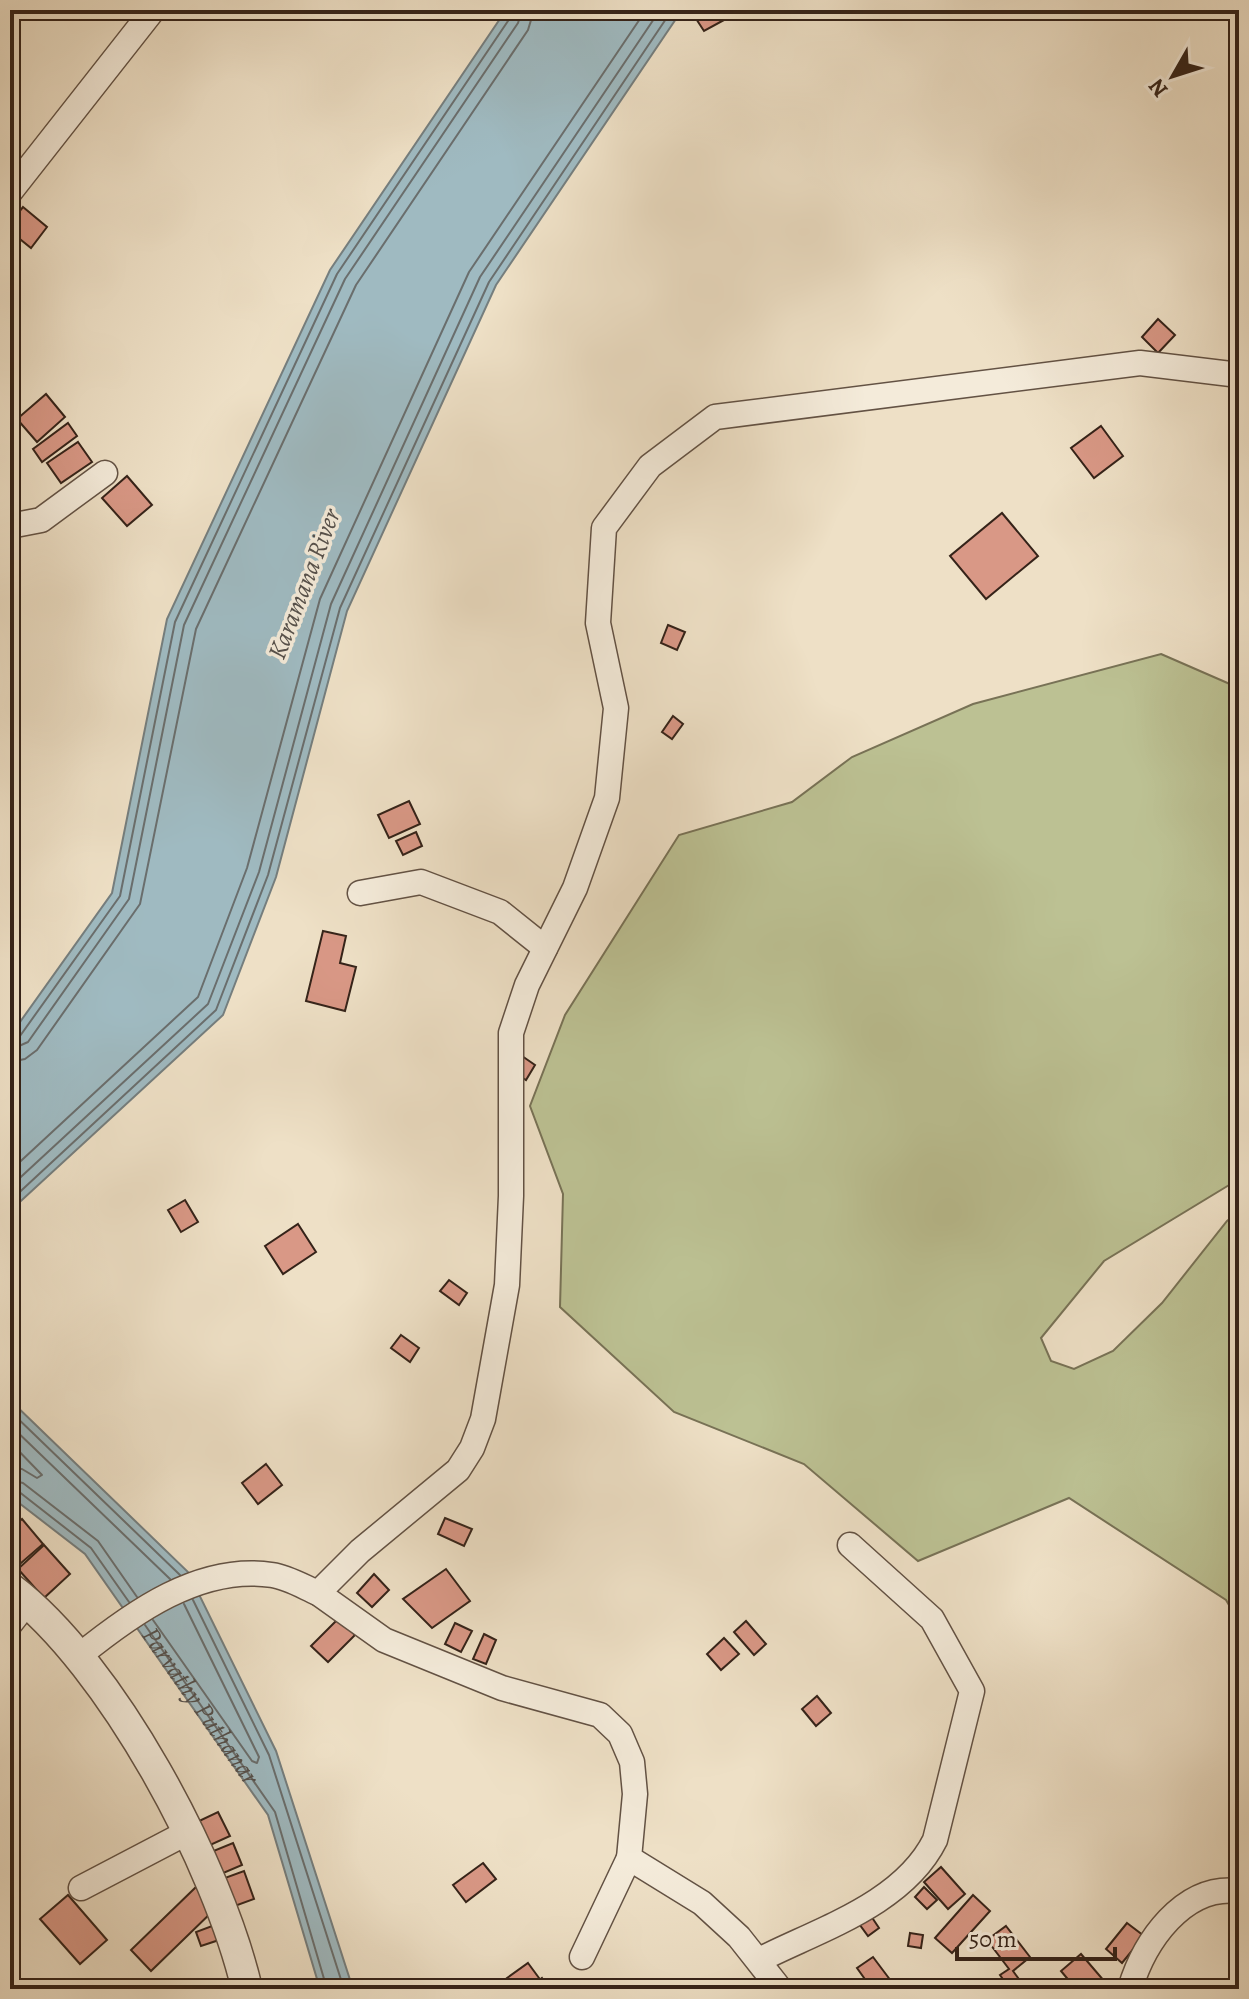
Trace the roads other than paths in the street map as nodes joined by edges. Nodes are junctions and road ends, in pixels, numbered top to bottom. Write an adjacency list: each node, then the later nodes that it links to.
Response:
1 (153, 10): 2 (street)
2 (10, 192)
3 (1239, 375): 7 (street)
4 (105, 473): 5 (street)
5 (10, 526)
6 (360, 893): 7 (street)
7 (545, 948): 9 (street)
8 (850, 1545): 17 (street)
9 (318, 1593): 11 (street); 13 (street)
10 (16, 1604): 11 (street)
11 (79, 1656): 12 (street)
12 (188, 1832): 14 (street); 18 (street)
13 (629, 1858): 16 (street); 17 (street)
14 (81, 1888)
15 (1239, 1891): 20 (street)
16 (582, 1957)
17 (759, 1960): 19 (street)
18 (247, 1989)
19 (780, 1989)
20 (1130, 1989)

